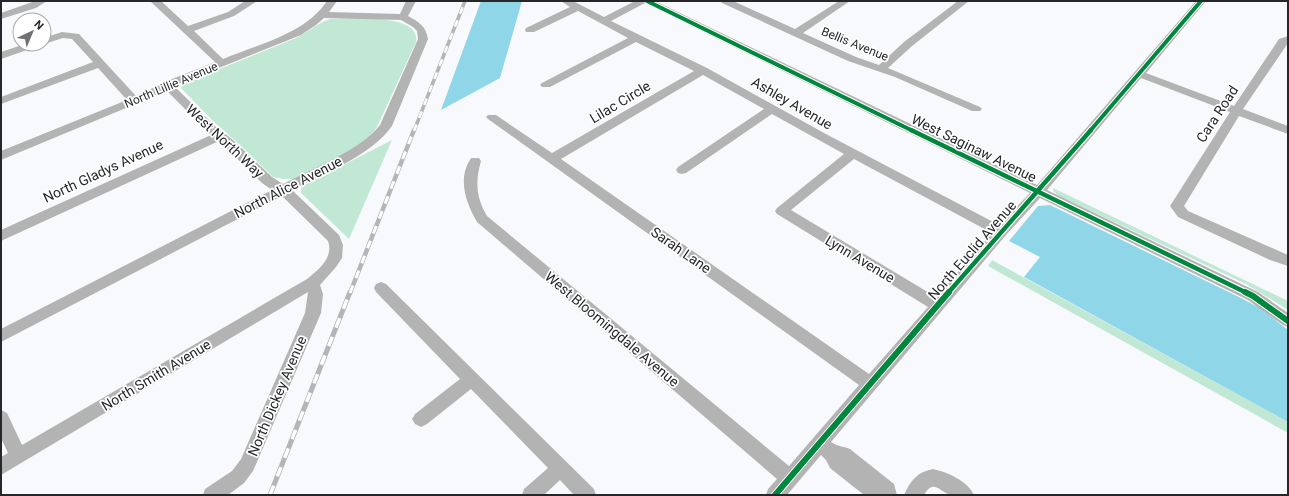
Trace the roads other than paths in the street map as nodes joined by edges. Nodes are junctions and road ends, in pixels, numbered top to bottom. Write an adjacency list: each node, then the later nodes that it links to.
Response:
1 (42, 1): 15 (street)
2 (155, 1): 18 (street)
3 (252, 1): 18 (street)
4 (332, 1): 14 (street, North Lillie Avenue)
5 (410, 1): 16 (street)
6 (566, 1): 13 (street, Ashley Avenue)
7 (642, 1): 17 (street)
8 (647, 1): 47 (street, West Saginaw Avenue)
9 (725, 1): 20 (street, Bellis Avenue)
10 (845, 1): 20 (street)
11 (964, 1): 28 (street)
12 (1201, 1): 30 (street, North Euclid Avenue)
13 (578, 7): 17 (street, Ashley Avenue); 19 (street)
14 (323, 15): 16 (street); 26 (street, North Lillie Avenue)
15 (1, 16)
16 (403, 17): 46 (street, North Alice Avenue)
17 (603, 21): 21 (street, Ashley Avenue)
18 (188, 30): 26 (street)
19 (530, 30)
20 (796, 33): 28 (street, Bellis Avenue)
21 (635, 38): 29 (street, Ashley Avenue); 31 (street)
22 (52, 39): 27 (street)
23 (1288, 39): 37 (street, Cara Road)
24 (12, 52): 25 (street)
25 (1, 56)
26 (222, 63): 32 (street, North Lillie Avenue)
27 (99, 64): 33 (street); 34 (street)
28 (881, 69): 36 (street, Bellis Avenue)
29 (703, 70): 35 (street, Ashley Avenue); 43 (street, Lilac Circle)
30 (1139, 74): 37 (street); 47 (street, North Euclid Avenue)
31 (546, 84)
32 (167, 85): 34 (street, North Lillie Avenue); 40 (street, West North Way)
33 (1, 101)
34 (134, 101): 42 (street, North Lillie Avenue)
35 (772, 109): 41 (street, Ashley Avenue); 45 (street)
36 (976, 109)
37 (1236, 111): 39 (street); 50 (street, Cara Road)
38 (492, 117): 43 (street, Sarah Lane)
39 (1288, 130)
40 (219, 136): 46 (street, West North Way); 49 (street, North Gladys Avenue)
41 (852, 154): 48 (street, Ashley Avenue); 53 (street, Lynn Avenue)
42 (1, 156)
43 (552, 159): 57 (street, Sarah Lane)
44 (475, 161): 65 (street, West Bloomingdale Avenue)
45 (682, 170)
46 (284, 190): 51 (street, West North Way); 55 (street, North Alice Avenue)
47 (1038, 192): 48 (street, North Euclid Avenue); 54 (street, West Saginaw Avenue)
48 (1002, 232): 53 (street, North Euclid Avenue)
49 (1, 236)
50 (1288, 260)
51 (312, 283): 62 (street, North Smith Avenue); 66 (street, North Dickey Avenue)
52 (381, 288): 56 (street)
53 (939, 306): 57 (street, North Euclid Avenue)
54 (1288, 321)
55 (1, 336)
56 (472, 379): 59 (street); 64 (street)
57 (871, 384): 60 (street, North Euclid Avenue)
58 (1, 418): 62 (street)
59 (421, 419)
60 (819, 443): 61 (street); 65 (street, North Euclid Avenue)
61 (834, 455): 70 (street); 71 (street)
62 (18, 456): 63 (street, North Smith Avenue)
63 (1, 467)
64 (560, 468): 67 (street); 68 (street)
65 (790, 478): 69 (street, North Euclid Avenue)
66 (212, 495)
67 (530, 495)
68 (587, 495)
69 (775, 495)
70 (878, 495)
71 (888, 495)
72 (913, 495): 73 (street)
73 (965, 495)

